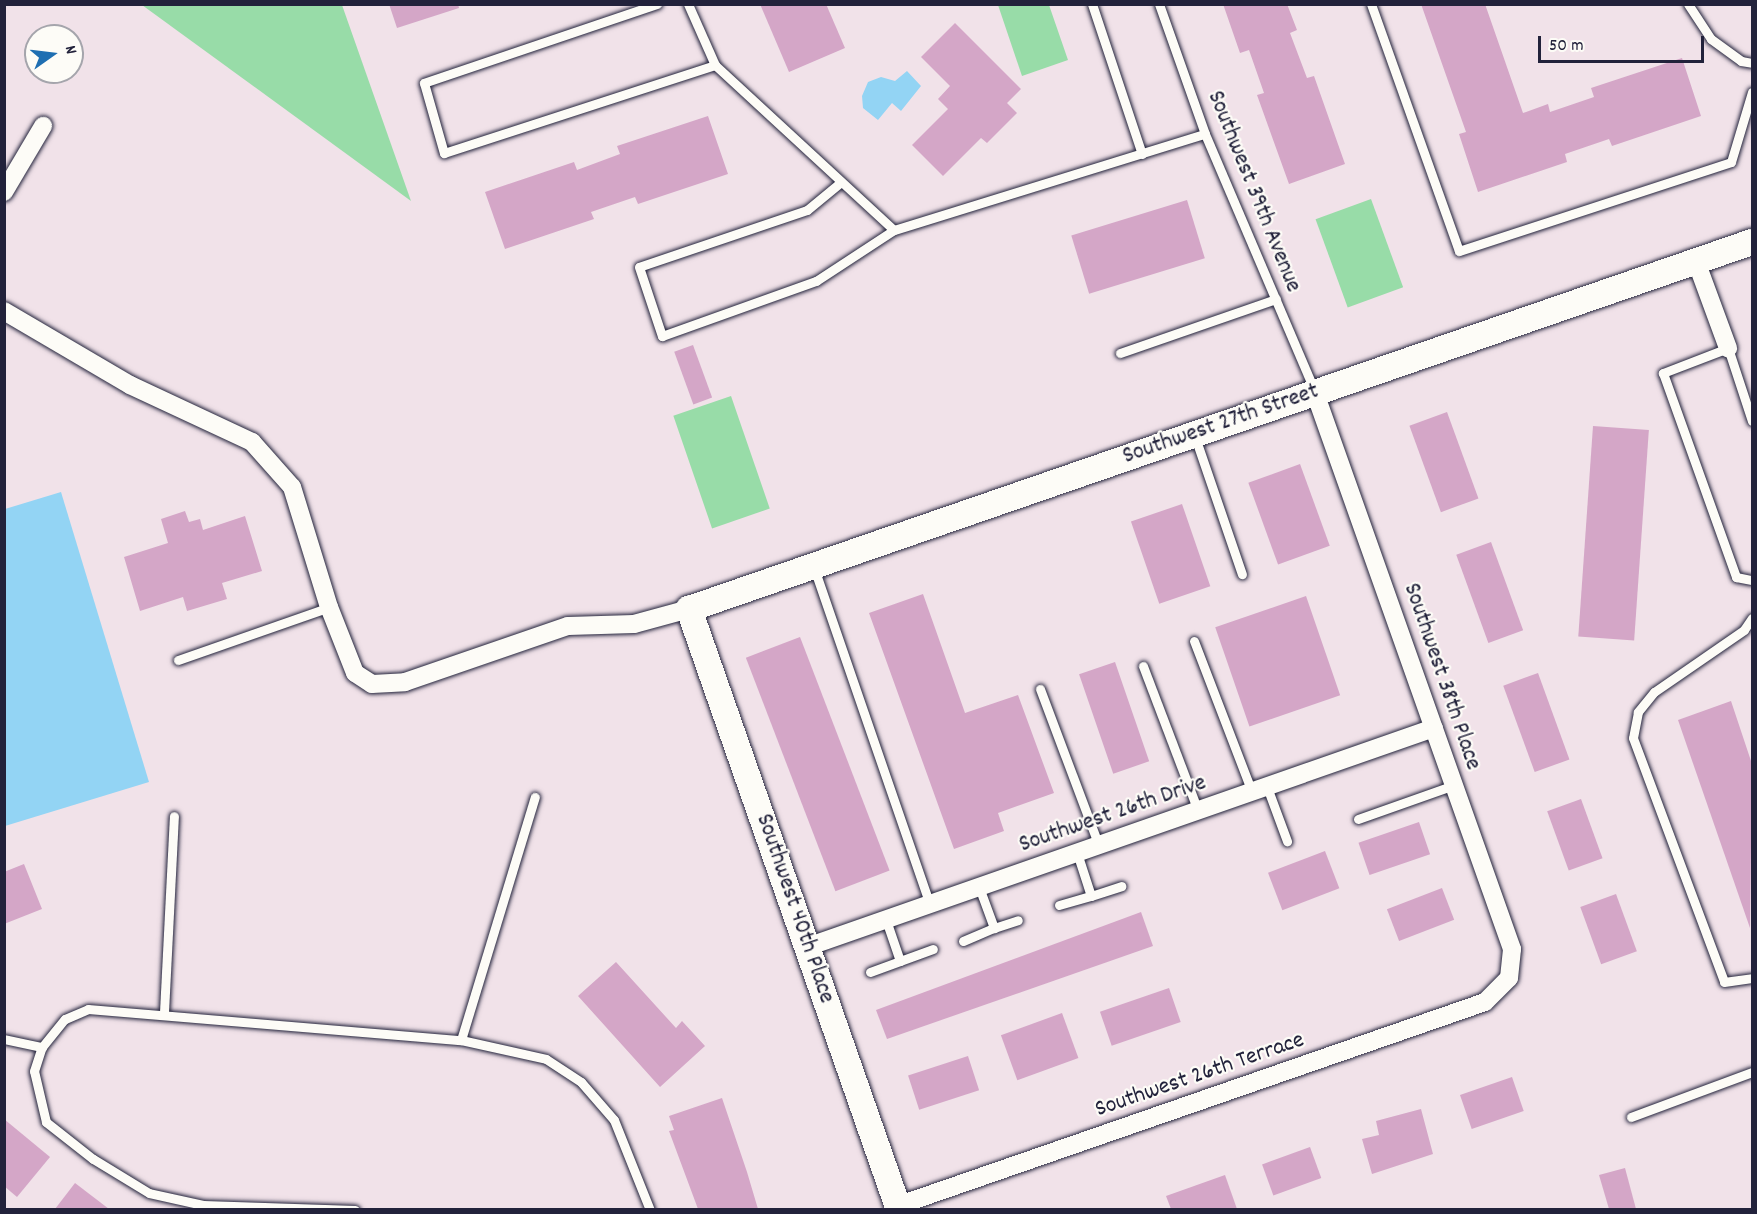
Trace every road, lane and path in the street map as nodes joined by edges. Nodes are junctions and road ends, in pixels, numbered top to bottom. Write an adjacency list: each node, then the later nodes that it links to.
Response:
1 (657, 4): 8 (lane)
2 (688, 4): 8 (lane)
3 (1092, 4): 12 (lane)
4 (1159, 4): 11 (lane, Southwest 39th Avenue)
5 (1371, 4): 9 (lane)
6 (1688, 4): 7 (lane)
7 (1752, 63)
8 (714, 64): 13 (lane)
9 (1752, 92)
10 (43, 126): 14 (street)
11 (1205, 134): 12 (lane); 18 (lane, Southwest 39th Avenue)
12 (1142, 154): 15 (lane)
13 (841, 182): 15 (lane); 15 (lane)
14 (4, 192)
15 (894, 230)
16 (1752, 242): 17 (street, Southwest 27th Street)
17 (1696, 261): 20 (street); 22 (street, Southwest 27th Street)
18 (1276, 299): 21 (lane); 22 (lane, Southwest 39th Avenue)
19 (4, 311): 28 (street)
20 (1728, 348): 23 (lane); 27 (lane)
21 (1120, 353)
22 (1315, 393): 24 (street, Southwest 27th Street); 35 (street, Southwest 38th Place)
23 (1752, 421)
24 (1194, 434): 25 (street, Southwest 27th Street); 26 (lane)
25 (813, 566): 29 (street, Southwest 27th Street); 48 (lane)
26 (1242, 574)
27 (1752, 580)
28 (329, 607): 29 (street); 32 (lane)
29 (689, 609): 54 (street, Southwest 40th Place)
30 (1752, 618): 59 (lane)
31 (1194, 640): 37 (lane)
32 (178, 660)
33 (1143, 666): 39 (lane)
34 (1040, 689): 43 (lane)
35 (1434, 728): 36 (street, Southwest 38th Place); 37 (street, Southwest 26th Drive)
36 (1454, 785): 41 (lane); 58 (street, Southwest 38th Place)
37 (1260, 789): 39 (street, Southwest 26th Drive); 42 (lane)
38 (535, 798): 62 (lane)
39 (1198, 811): 43 (street, Southwest 26th Drive)
40 (174, 816): 60 (lane)
41 (1358, 819)
42 (1287, 842)
43 (1099, 846): 44 (street, Southwest 26th Drive)
44 (1077, 853): 46 (street, Southwest 26th Drive); 47 (lane)
45 (1121, 886): 47 (lane)
46 (979, 887): 48 (street, Southwest 26th Drive); 52 (lane)
47 (1090, 896): 49 (lane)
48 (930, 904): 50 (street, Southwest 26th Drive)
49 (1059, 905)
50 (886, 920): 54 (street, Southwest 26th Drive); 56 (lane)
51 (1018, 920): 52 (lane)
52 (994, 928): 53 (lane)
53 (963, 941)
54 (807, 947): 66 (street, Southwest 40th Place)
55 (933, 949): 56 (lane)
56 (900, 961): 57 (lane)
57 (870, 972)
58 (1509, 978): 66 (street, Southwest 26th Terrace)
59 (1752, 978)
60 (164, 1012): 62 (lane); 63 (lane)
61 (4, 1039): 63 (lane)
62 (461, 1040): 68 (lane)
63 (42, 1047): 67 (lane)
64 (1752, 1072): 65 (lane)
65 (1630, 1117)
66 (898, 1208)
67 (354, 1209)
68 (651, 1209)

